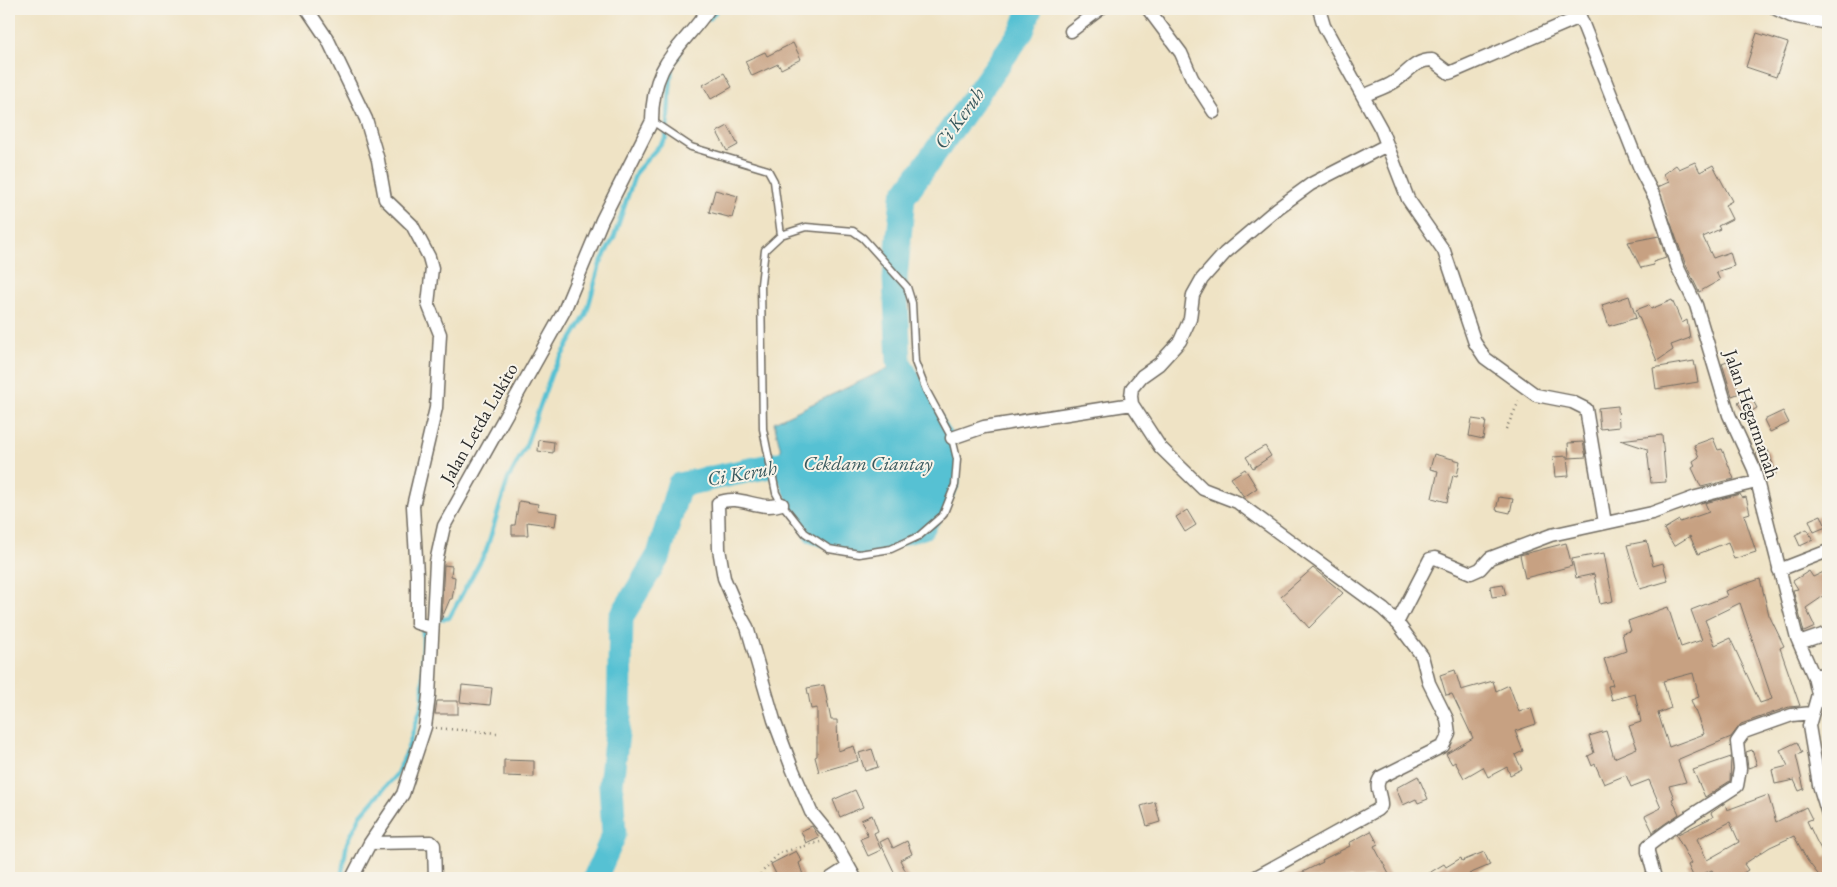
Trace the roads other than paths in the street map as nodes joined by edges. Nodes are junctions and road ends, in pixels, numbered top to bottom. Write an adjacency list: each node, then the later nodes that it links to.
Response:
1 (307, 9): 22 (street)
2 (710, 9): 12 (street, Jalan Letda Lukito)
3 (1100, 9): 9 (street)
4 (1148, 9): 11 (street)
5 (1319, 9): 10 (street)
6 (1776, 9): 8 (street)
7 (1579, 13): 10 (street); 17 (street, Jalan Hegarmanah)
8 (1822, 18)
9 (1071, 31)
10 (1363, 96): 13 (street)
11 (1214, 112)
12 (654, 123): 14 (lane); 22 (street, Jalan Letda Lukito)
13 (1386, 145): 15 (street); 19 (street)
14 (781, 235): 16 (lane); 18 (lane)
15 (1132, 404): 16 (street); 23 (street)
16 (952, 438): 18 (lane)
17 (1756, 482): 19 (street); 21 (street, Jalan Hegarmanah)
18 (779, 499): 31 (street)
19 (1604, 523): 23 (street)
20 (1828, 551): 21 (street)
21 (1779, 570): 25 (street, Jalan Hegarmanah)
22 (428, 623): 30 (street, Jalan Letda Lukito)
23 (1397, 623): 36 (street)
24 (1828, 633): 25 (street)
25 (1799, 643): 27 (street, Jalan Hegarmanah)
26 (1828, 672): 27 (street)
27 (1814, 677): 28 (street, Jalan Hegarmanah)
28 (1812, 713): 29 (street, Jalan Hegarmanah); 37 (street)
29 (1828, 814)
30 (370, 843): 32 (street, Jalan Letda Lukito); 33 (street)
31 (848, 867): 34 (street); 35 (street)
32 (352, 878)
33 (435, 878)
34 (831, 878)
35 (855, 878)
36 (1254, 878)
37 (1655, 878)

